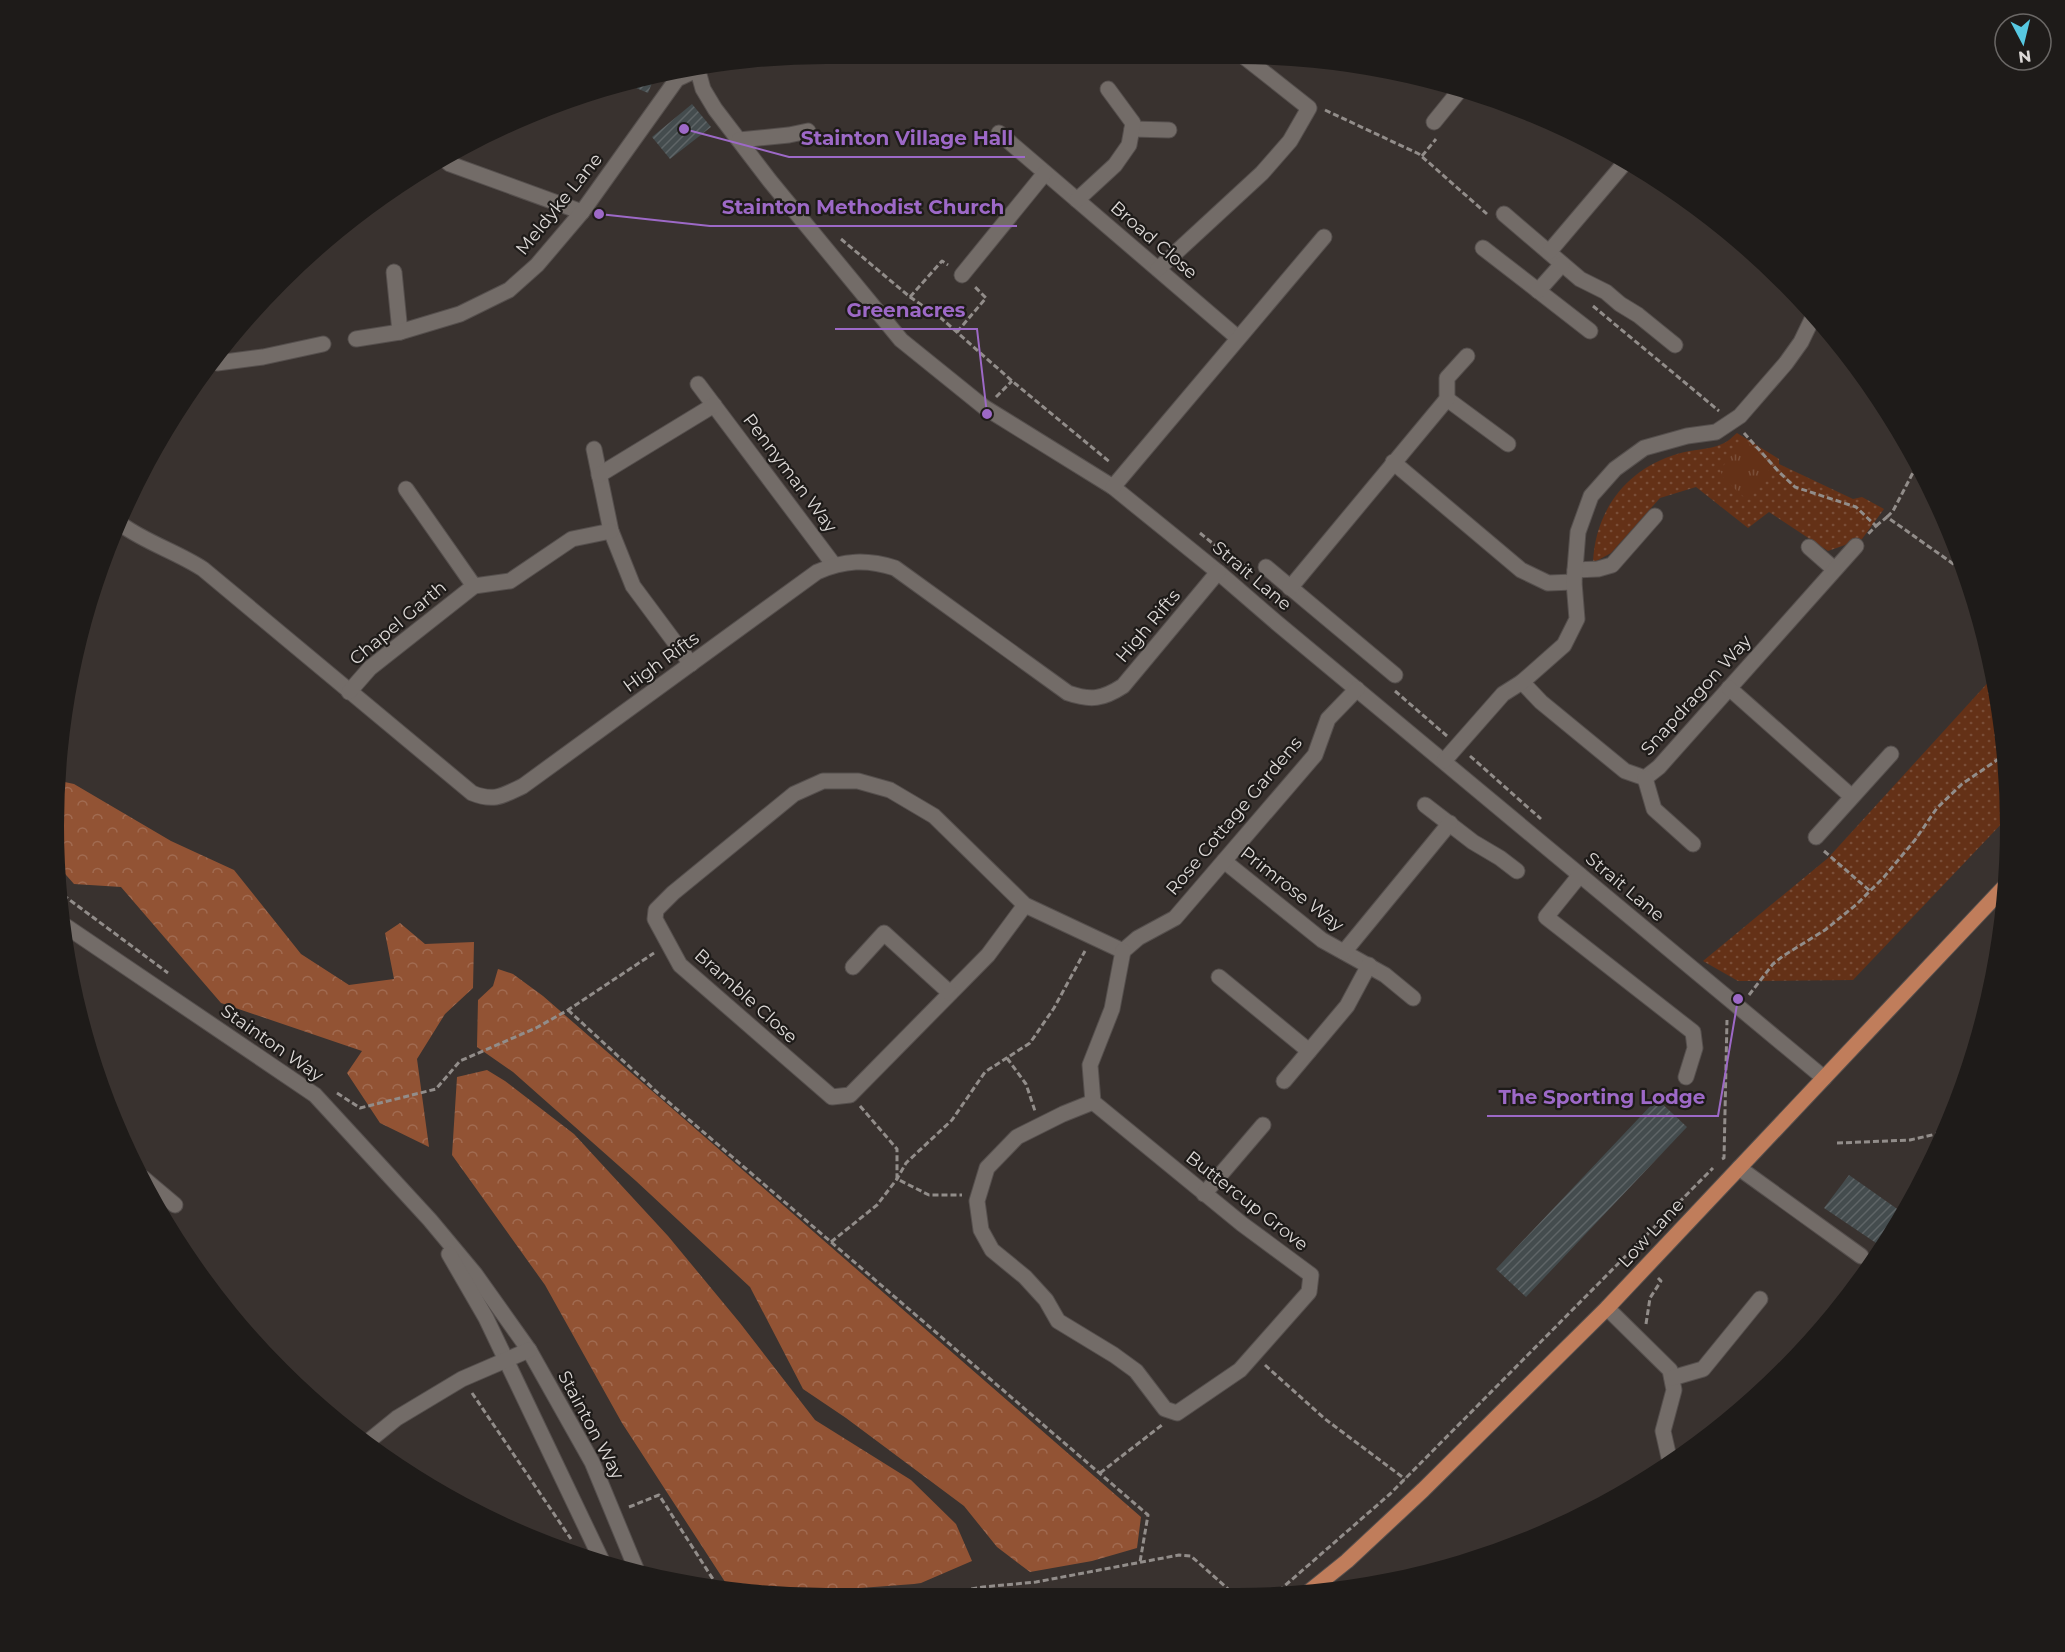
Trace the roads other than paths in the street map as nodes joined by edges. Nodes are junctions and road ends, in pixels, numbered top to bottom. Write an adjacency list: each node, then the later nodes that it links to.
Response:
1 (1253, 65): 22 (street)
2 (699, 75): 11 (street, Strait Lane)
3 (677, 79): 16 (street, Meldyke Lane)
4 (1108, 89): 7 (street)
5 (1455, 96): 6 (street)
6 (1434, 122)
7 (1131, 129): 8 (street); 15 (street)
8 (1169, 130)
9 (808, 131): 11 (street)
10 (999, 133): 14 (street, Broad Close)
11 (739, 140): 42 (street, Strait Lane)
12 (450, 164): 16 (street)
13 (1621, 167): 20 (street)
14 (1045, 173): 15 (street, Broad Close); 24 (street)
15 (1077, 200): 22 (street, Broad Close)
16 (582, 212): 28 (street, Meldyke Lane)
17 (1504, 214): 20 (street)
18 (1324, 237): 29 (street)
19 (1483, 248): 25 (street)
20 (1549, 252): 21 (street)
21 (1562, 264): 25 (street); 32 (street)
22 (1158, 269): 29 (street, Broad Close)
23 (394, 272): 28 (street)
24 (962, 275)
25 (1538, 291): 27 (street)
26 (1810, 322): 53 (street)
27 (1590, 331)
28 (400, 332): 30 (street, Meldyke Lane)
29 (1238, 338): 42 (street)
30 (356, 339)
31 (323, 344): 34 (street)
32 (1675, 345)
33 (1467, 356): 36 (street)
34 (222, 362)
35 (698, 384): 37 (street, Pennyman Way)
36 (1447, 399): 38 (street); 40 (street)
37 (714, 405): 41 (street); 49 (street, Pennyman Way)
38 (1508, 444)
39 (594, 449): 41 (street)
40 (1393, 462): 53 (street); 55 (street)
41 (599, 475): 46 (street)
42 (1113, 487): 52 (street, Strait Lane)
43 (406, 489): 54 (street, Chapel Garth)
44 (1655, 516): 53 (street)
45 (125, 528): 61 (street, High Rifts)
46 (612, 531): 54 (street, Chapel Garth); 56 (street)
47 (1856, 546): 51 (street, Snapdragon Way)
48 (1809, 547): 51 (street)
49 (834, 564): 52 (street, High Rifts); 56 (street, High Rifts)
50 (1266, 567): 55 (street)
51 (1834, 569): 60 (street, Snapdragon Way)
52 (1218, 572): 59 (street, Strait Lane)
53 (1574, 576): 58 (street)
54 (474, 586): 61 (street, Chapel Garth)
55 (1290, 588): 57 (street)
56 (691, 664): 61 (street, High Rifts)
57 (1395, 675)
58 (1522, 682): 63 (street); 64 (street, Snapdragon Way)
59 (1357, 688): 63 (street, Strait Lane); 70 (street, Rose Cottage Gardens)
60 (1729, 688): 64 (street, Snapdragon Way); 65 (street)
61 (349, 692)
62 (1891, 754): 65 (street)
63 (1444, 761): 72 (street, Strait Lane)
64 (1645, 778): 69 (street)
65 (1851, 796): 68 (street)
66 (1425, 805): 67 (street)
67 (1450, 823): 71 (street); 77 (street)
68 (1818, 842)
69 (1693, 844)
70 (1224, 861): 76 (street, Rose Cottage Gardens); 77 (street, Primrose Way)
71 (1517, 871)
72 (1580, 875): 84 (street); 85 (street, Strait Lane)
73 (1997, 895): 85 (main road, Low Lane)
74 (1025, 904): 76 (street, Bramble Close); 81 (street); 81 (street, Bramble Close)
75 (72, 930): 93 (street, Stainton Way)
76 (1123, 951): 87 (street)
77 (1344, 952): 78 (street, Primrose Way)
78 (1369, 965): 82 (street, Primrose Way); 83 (street)
79 (853, 967): 81 (street)
80 (1219, 977): 83 (street)
81 (950, 993)
82 (1413, 998)
83 (1309, 1051): 86 (street)
84 (1686, 1077)
85 (1824, 1078): 89 (main road, Low Lane)
86 (1284, 1081)
87 (1093, 1102): 91 (street, Buttercup Grove); 91 (street, Buttercup Grove)
88 (1263, 1125): 91 (street)
89 (1739, 1168): 94 (street); 96 (main road, Low Lane)
90 (158, 1191): 92 (street)
91 (1204, 1194)
92 (175, 1205)
93 (430, 1220): 97 (street, Stainton Way); 98 (street, Stainton Way)
94 (1861, 1256)
95 (1760, 1299): 99 (street)
96 (1607, 1308): 99 (street); 104 (main road, Low Lane)
97 (529, 1350): 98 (street); 103 (street, Stainton Way)
98 (506, 1360): 100 (street); 102 (street, Stainton Way)
99 (1672, 1378): 101 (street)
100 (372, 1437)
101 (1668, 1455)
102 (599, 1553)
103 (634, 1563)
104 (1320, 1583)

